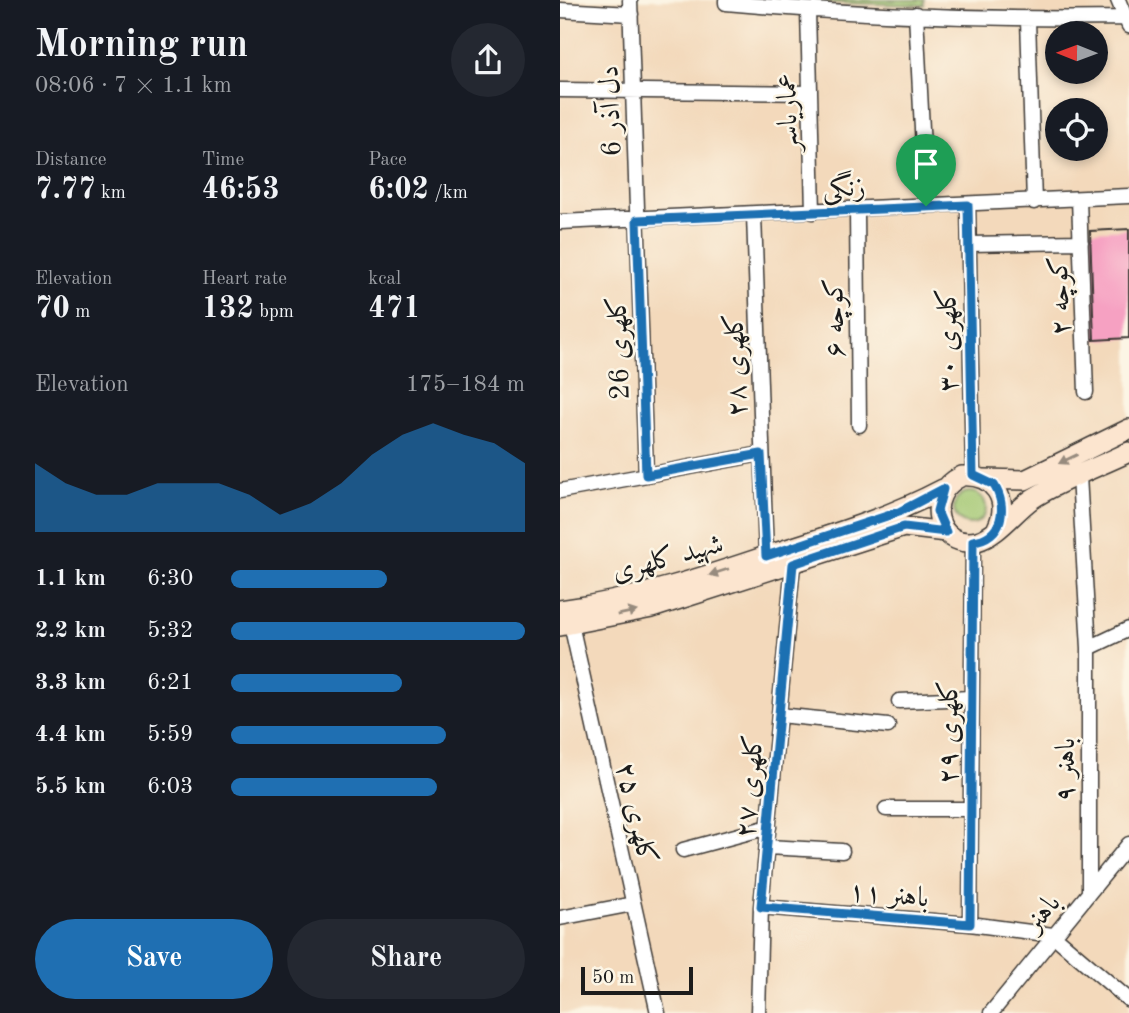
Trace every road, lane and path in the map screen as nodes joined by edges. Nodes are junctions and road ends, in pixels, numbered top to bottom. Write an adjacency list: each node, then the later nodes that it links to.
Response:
1 (726, 0): 5 (street)
2 (1118, 0): 8 (street)
3 (630, 7): 4 (street); 10 (street, دل آذر 6)
4 (560, 9)
5 (808, 10): 6 (street); 11 (street, عماریاسر)
6 (916, 14): 7 (street); 16 (street)
7 (1028, 20): 8 (street); 14 (street)
8 (1128, 23)
9 (560, 90): 10 (street)
10 (632, 92): 11 (street); 20 (street, دل آذر 6)
11 (810, 93): 18 (street, عماریاسر)
12 (1129, 196): 13 (street, زنگی)
13 (1079, 199): 14 (street, زنگی); 22 (street, ۲ کوچه)
14 (1034, 202): 15 (street, زنگی)
15 (968, 205): 16 (street, زنگی); 23 (street, کلهری ۳۰)
16 (926, 206): 17 (street, زنگی)
17 (857, 210): 18 (street, زنگی); 25 (street, ۶ کوچه)
18 (813, 212): 19 (street, زنگی)
19 (754, 215): 20 (street, زنگی); 28 (street, کلهری ۲۸)
20 (637, 220): 21 (street, زنگی); 29 (street, کلهری 26)
21 (560, 222)
22 (1081, 242): 23 (street); 24 (street, ۲ کوچه)
23 (969, 244): 31 (street, کلهری ۳۰)
24 (1086, 392)
25 (859, 425)
26 (1129, 429): 31 (main road, one-way to 31)
27 (1129, 452): 30 (main road)
28 (761, 454): 29 (street); 37 (street, کلهری ۲۸)
29 (646, 475): 33 (street)
30 (1079, 476): 34 (main road); 41 (street, باهنر ۹)
31 (979, 477): 32 (main road); 34 (main road)
32 (943, 489): 35 (main road); 37 (main road, شهید کلهری)
33 (560, 491)
34 (997, 528): 36 (main road)
35 (946, 532): 36 (main road); 38 (main road, شهید کلهری)
36 (973, 541): 42 (street, کلهری ۲۹)
37 (766, 556): 39 (main road, شهید کلهری, one-way to 39)
38 (793, 564): 39 (main road, شهید کلهری, one-way to 38); 44 (street, کلهری ۲۷)
39 (564, 620): 54 (street, کلهری ۲۵)
40 (1129, 629): 41 (street)
41 (1088, 648): 53 (street, باهنر ۹)
42 (971, 698): 43 (street); 47 (street, کلهری ۲۹)
43 (899, 701)
44 (779, 715): 45 (street); 48 (street, کلهری ۲۷)
45 (888, 726)
46 (886, 809): 47 (street)
47 (971, 809): 57 (street, کلهری ۲۹)
48 (769, 827): 50 (street, کلهری ۲۷); 51 (street)
49 (1129, 844): 53 (street, باهنر)
50 (767, 847): 52 (street); 55 (street, کلهری ۲۷)
51 (682, 849)
52 (842, 851)
53 (1089, 891): 58 (street, باهنر)
54 (633, 904): 56 (street); 60 (street, کلهری ۲۵)
55 (761, 907): 57 (street, باهنر ۱۱); 61 (street, کلهری ۲۷)
56 (560, 918)
57 (970, 924): 58 (street, باهنر ۱۱)
58 (1053, 935): 59 (street); 62 (street, باهنر)
59 (1129, 1000)
60 (658, 1013)
61 (758, 1013)
62 (991, 1013)

